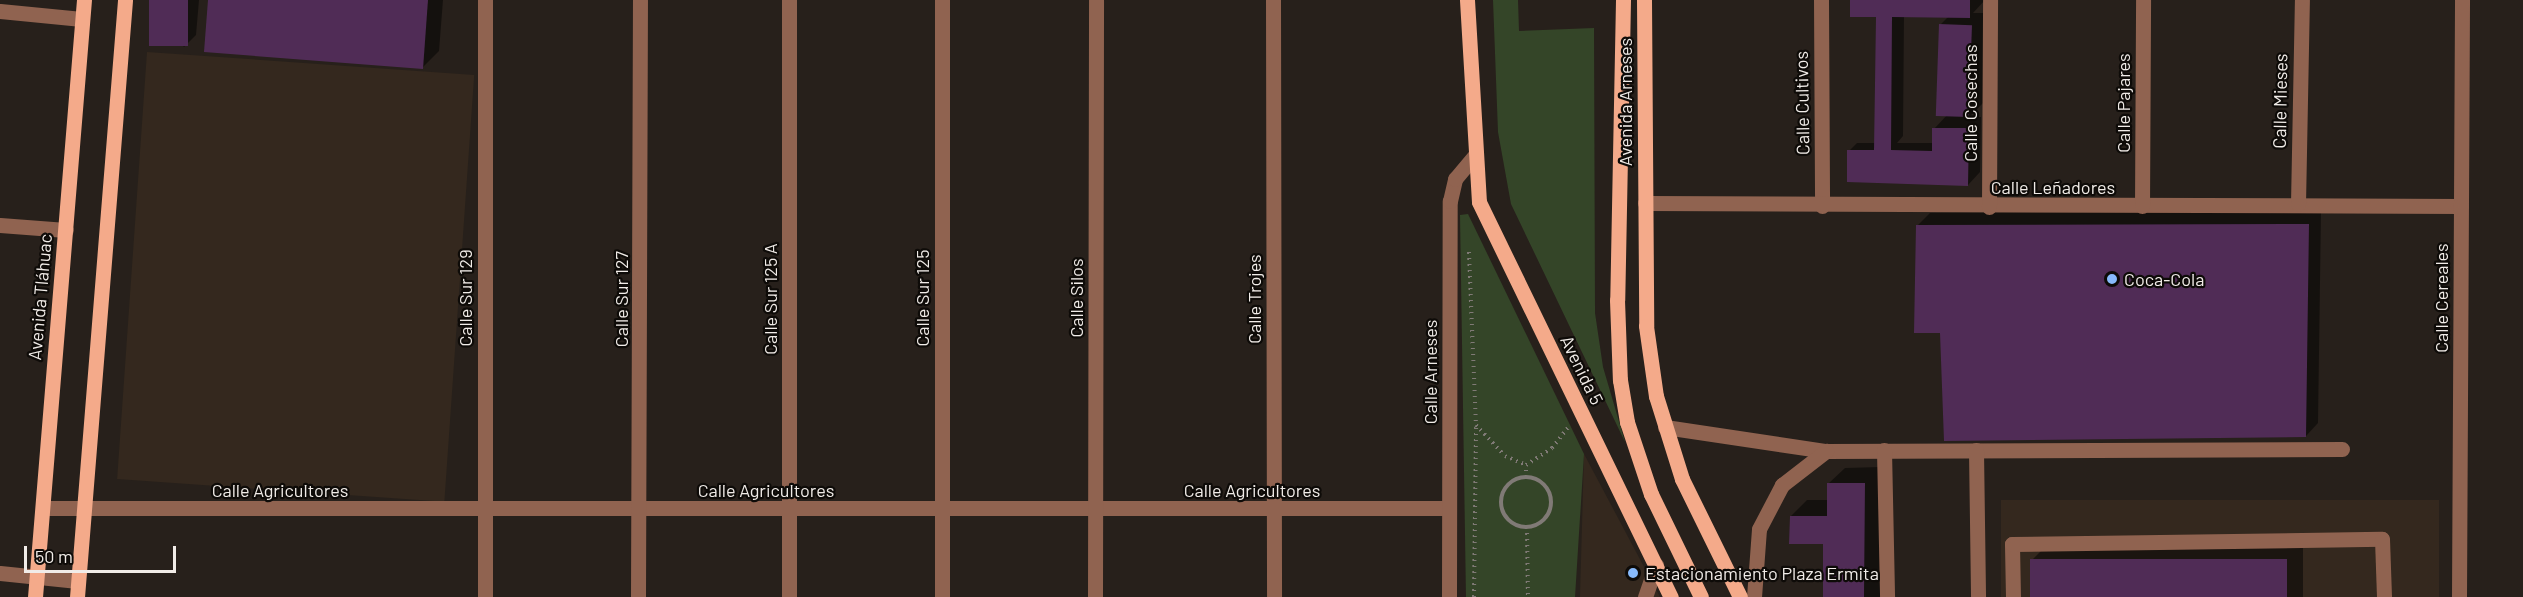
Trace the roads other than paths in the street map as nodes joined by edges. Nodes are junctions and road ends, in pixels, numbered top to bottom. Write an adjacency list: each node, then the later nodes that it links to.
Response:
1 (84, 0): 18 (main road, Avenida Tláhuac)
2 (126, 0): 40 (main road)
3 (485, 0): 41 (street, Calle Sur 129)
4 (640, 0): 35 (street, Calle Sur 127)
5 (789, 0): 36 (street, Calle Sur 125 A)
6 (942, 0): 37 (street, Calle Sur 125)
7 (1096, 0): 38 (street, Calle Silos)
8 (1273, 0): 39 (street, Calle Trojes)
9 (1467, 0): 19 (main road)
10 (1623, 0): 57 (main road)
11 (1644, 0): 20 (main road, Avenida Arneses)
12 (1821, 0): 22 (street, Calle Cultivos)
13 (1990, 0): 25 (street, Calle Cosechas)
14 (2143, 0): 23 (street, Calle Pajares)
15 (2302, 0): 21 (street, Calle Mieses)
16 (2462, 0): 24 (street, Calle Cereales)
17 (0, 11): 18 (street)
18 (82, 19): 27 (main road, Avenida Tláhuac)
19 (1475, 155): 34 (street, Calle Arneses); 42 (main road, Avenida 5)
20 (1645, 203): 22 (street, Calle Leñadores); 28 (main road, Avenida Arneses)
21 (2298, 204): 23 (street, Calle Leñadores); 24 (street, Calle Leñadores)
22 (1822, 206): 25 (street, Calle Leñadores)
23 (2142, 206): 25 (street, Calle Leñadores)
24 (2461, 206): 64 (street, Calle Cereales)
25 (1989, 207)
26 (0, 225): 27 (street)
27 (66, 230): 33 (main road, Avenida Tláhuac)
28 (1665, 427): 32 (street); 58 (main road, Avenida Arneses)
29 (2342, 449): 31 (street)
30 (1884, 450): 31 (street); 32 (street); 60 (street)
31 (1976, 450): 61 (street)
32 (1826, 451): 59 (street)
33 (43, 508): 40 (street, Calle Agricultores); 44 (main road, Avenida Tláhuac)
34 (1449, 508): 39 (street, Calle Agricultores); 54 (street, Calle Arneses)
35 (641, 509): 36 (street, Calle Agricultores); 41 (street, Calle Agricultores); 49 (street, Calle Sur 127)
36 (789, 509): 37 (street, Calle Agricultores); 50 (street, Calle Sur 125 A)
37 (941, 509): 38 (street, Calle Agricultores); 51 (street, Calle Sur 125)
38 (1095, 509): 39 (street, Calle Agricultores); 52 (street, Calle Silos)
39 (1274, 509): 53 (street, Calle Trojes)
40 (83, 510): 41 (street, Calle Agricultores); 45 (main road)
41 (484, 510): 48 (street, Calle Sur 129)
42 (1656, 566): 55 (street); 56 (main road, Avenida 5)
43 (0, 573): 44 (street)
44 (36, 576): 45 (street); 46 (main road, Avenida Tláhuac)
45 (78, 581): 47 (main road)
46 (35, 597)
47 (77, 597)
48 (484, 597)
49 (638, 597)
50 (789, 597)
51 (942, 597)
52 (1095, 597)
53 (1274, 597)
54 (1449, 597)
55 (1645, 597)
56 (1671, 597)
57 (1701, 597)
58 (1740, 597)
59 (1754, 597)
60 (1887, 597)
61 (1978, 597)
62 (2013, 597): 63 (street)
63 (2384, 597)
64 (2459, 597)

